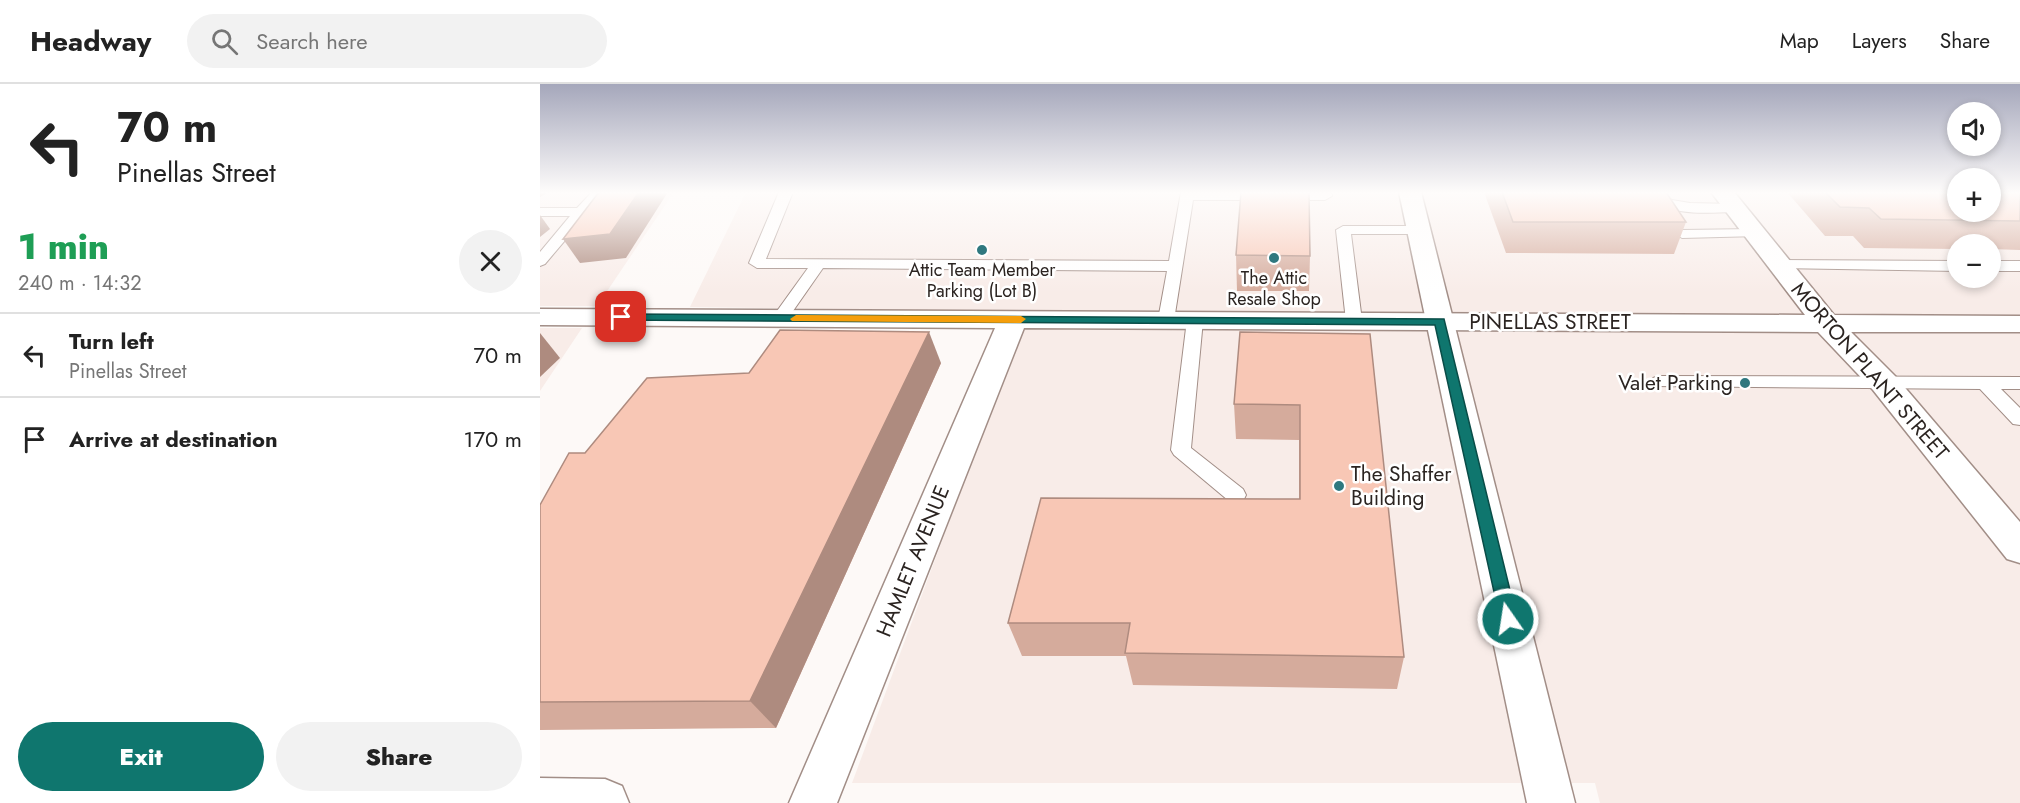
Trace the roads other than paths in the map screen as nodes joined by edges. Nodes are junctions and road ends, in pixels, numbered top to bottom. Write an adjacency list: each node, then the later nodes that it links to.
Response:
1 (570, 226): 9 (lane)
2 (772, 226): 10 (lane)
3 (1182, 226): 12 (lane)
4 (1418, 226): 6 (street)
5 (1748, 226): 7 (street, MORTON PLANT STREET)
6 (1419, 230): 20 (lane); 22 (street)
7 (1754, 233): 8 (lane); 11 (street, MORTON PLANT STREET)
8 (1682, 234)
9 (540, 261)
10 (819, 263): 12 (lane); 21 (lane)
11 (1780, 265): 13 (lane); 23 (street, MORTON PLANT STREET)
12 (1175, 266): 18 (lane)
13 (1947, 266)
14 (2001, 266): 15 (lane)
15 (2020, 266)
16 (540, 317): 21 (street, PINELLAS STREET)
17 (1013, 319): 18 (street, PINELLAS STREET); 21 (street, PINELLAS STREET); 34 (street, HAMLET AVENUE)
18 (1166, 320): 19 (street, PINELLAS STREET)
19 (1195, 320): 20 (street, PINELLAS STREET); 30 (lane)
20 (1354, 321): 22 (street, PINELLAS STREET)
21 (784, 322)
22 (1440, 322): 23 (street, PINELLAS STREET); 35 (street)
23 (1826, 323): 24 (street, PINELLAS STREET); 26 (street, MORTON PLANT STREET)
24 (2020, 324)
25 (1659, 382): 26 (lane)
26 (1884, 383): 27 (lane); 31 (street, MORTON PLANT STREET)
27 (1985, 383): 28 (lane); 29 (lane)
28 (2020, 383)
29 (2020, 419)
30 (1236, 495)
31 (2020, 548)
32 (540, 802): 33 (street)
33 (605, 803)
34 (813, 803)
35 (1551, 803)

